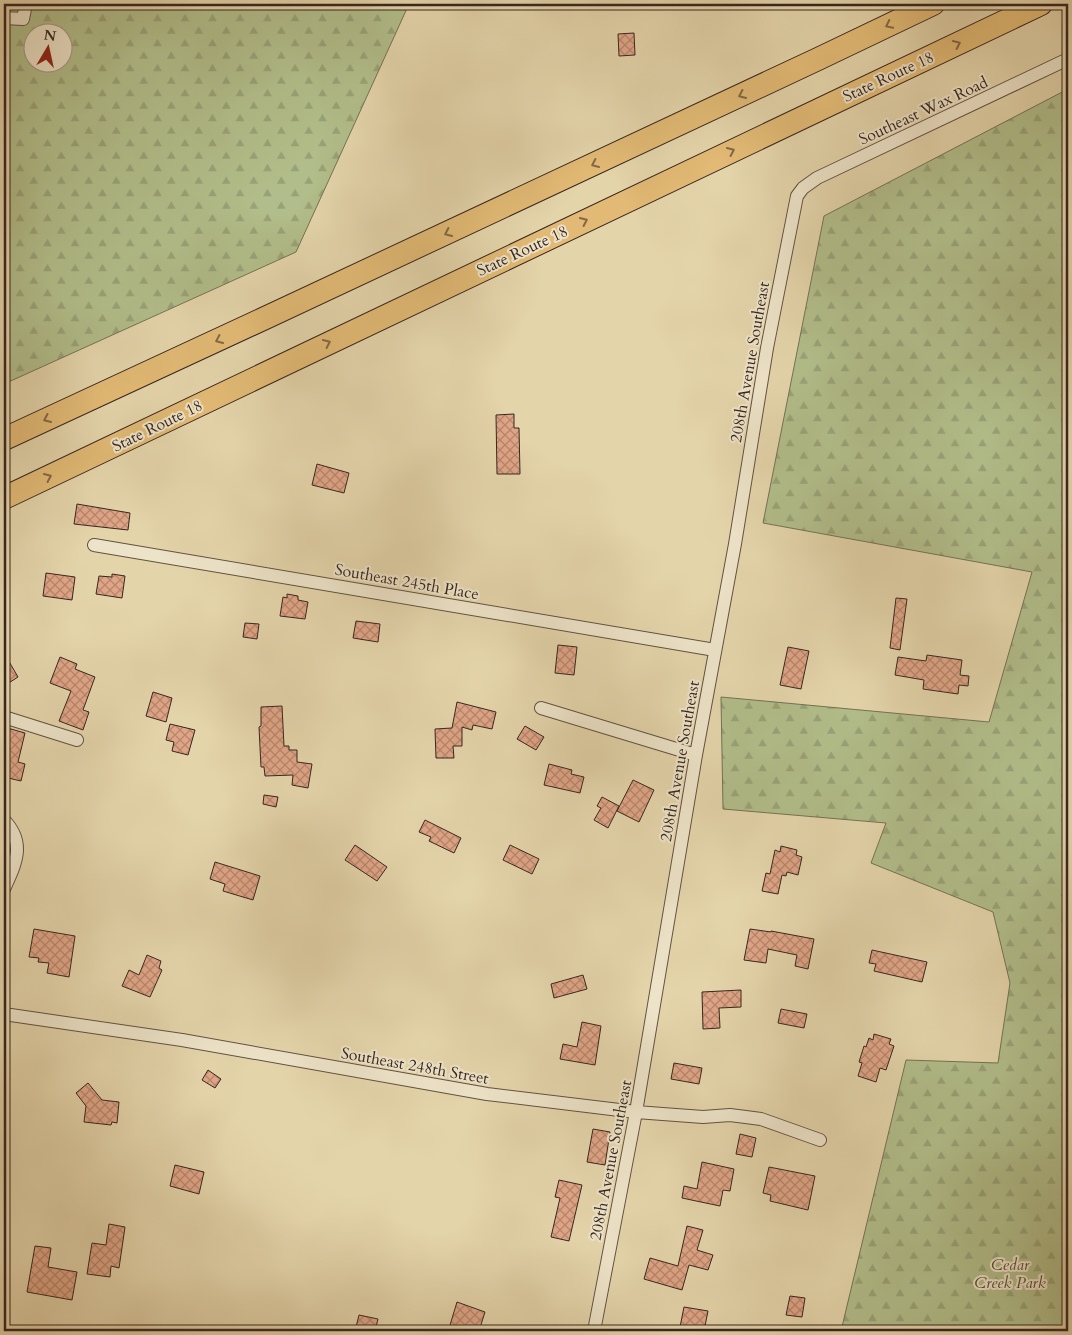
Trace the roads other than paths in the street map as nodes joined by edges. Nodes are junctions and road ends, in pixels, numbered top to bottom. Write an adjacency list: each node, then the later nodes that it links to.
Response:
1 (26, 4): 4 (street)
2 (933, 4): 7 (highway, one-way to 7)
3 (1041, 4): 8 (highway, State Route 18, one-way to 3)
4 (4, 18)
5 (1068, 59): 6 (street, Southeast Wax Road)
6 (797, 196): 10 (street, 208th Avenue Southeast)
7 (4, 439)
8 (4, 498)
9 (94, 545): 10 (street, Southeast 245th Place)
10 (715, 650): 14 (street, 208th Avenue Southeast)
11 (541, 708): 14 (street)
12 (4, 717): 13 (street)
13 (77, 740)
14 (696, 755): 18 (street, 208th Avenue Southeast)
15 (4, 820): 16 (street)
16 (4, 889)
17 (4, 1014): 18 (street, Southeast 248th Street)
18 (636, 1112): 19 (street, Southeast 248th Street); 20 (street, 208th Avenue Southeast)
19 (820, 1140)
20 (594, 1331)

